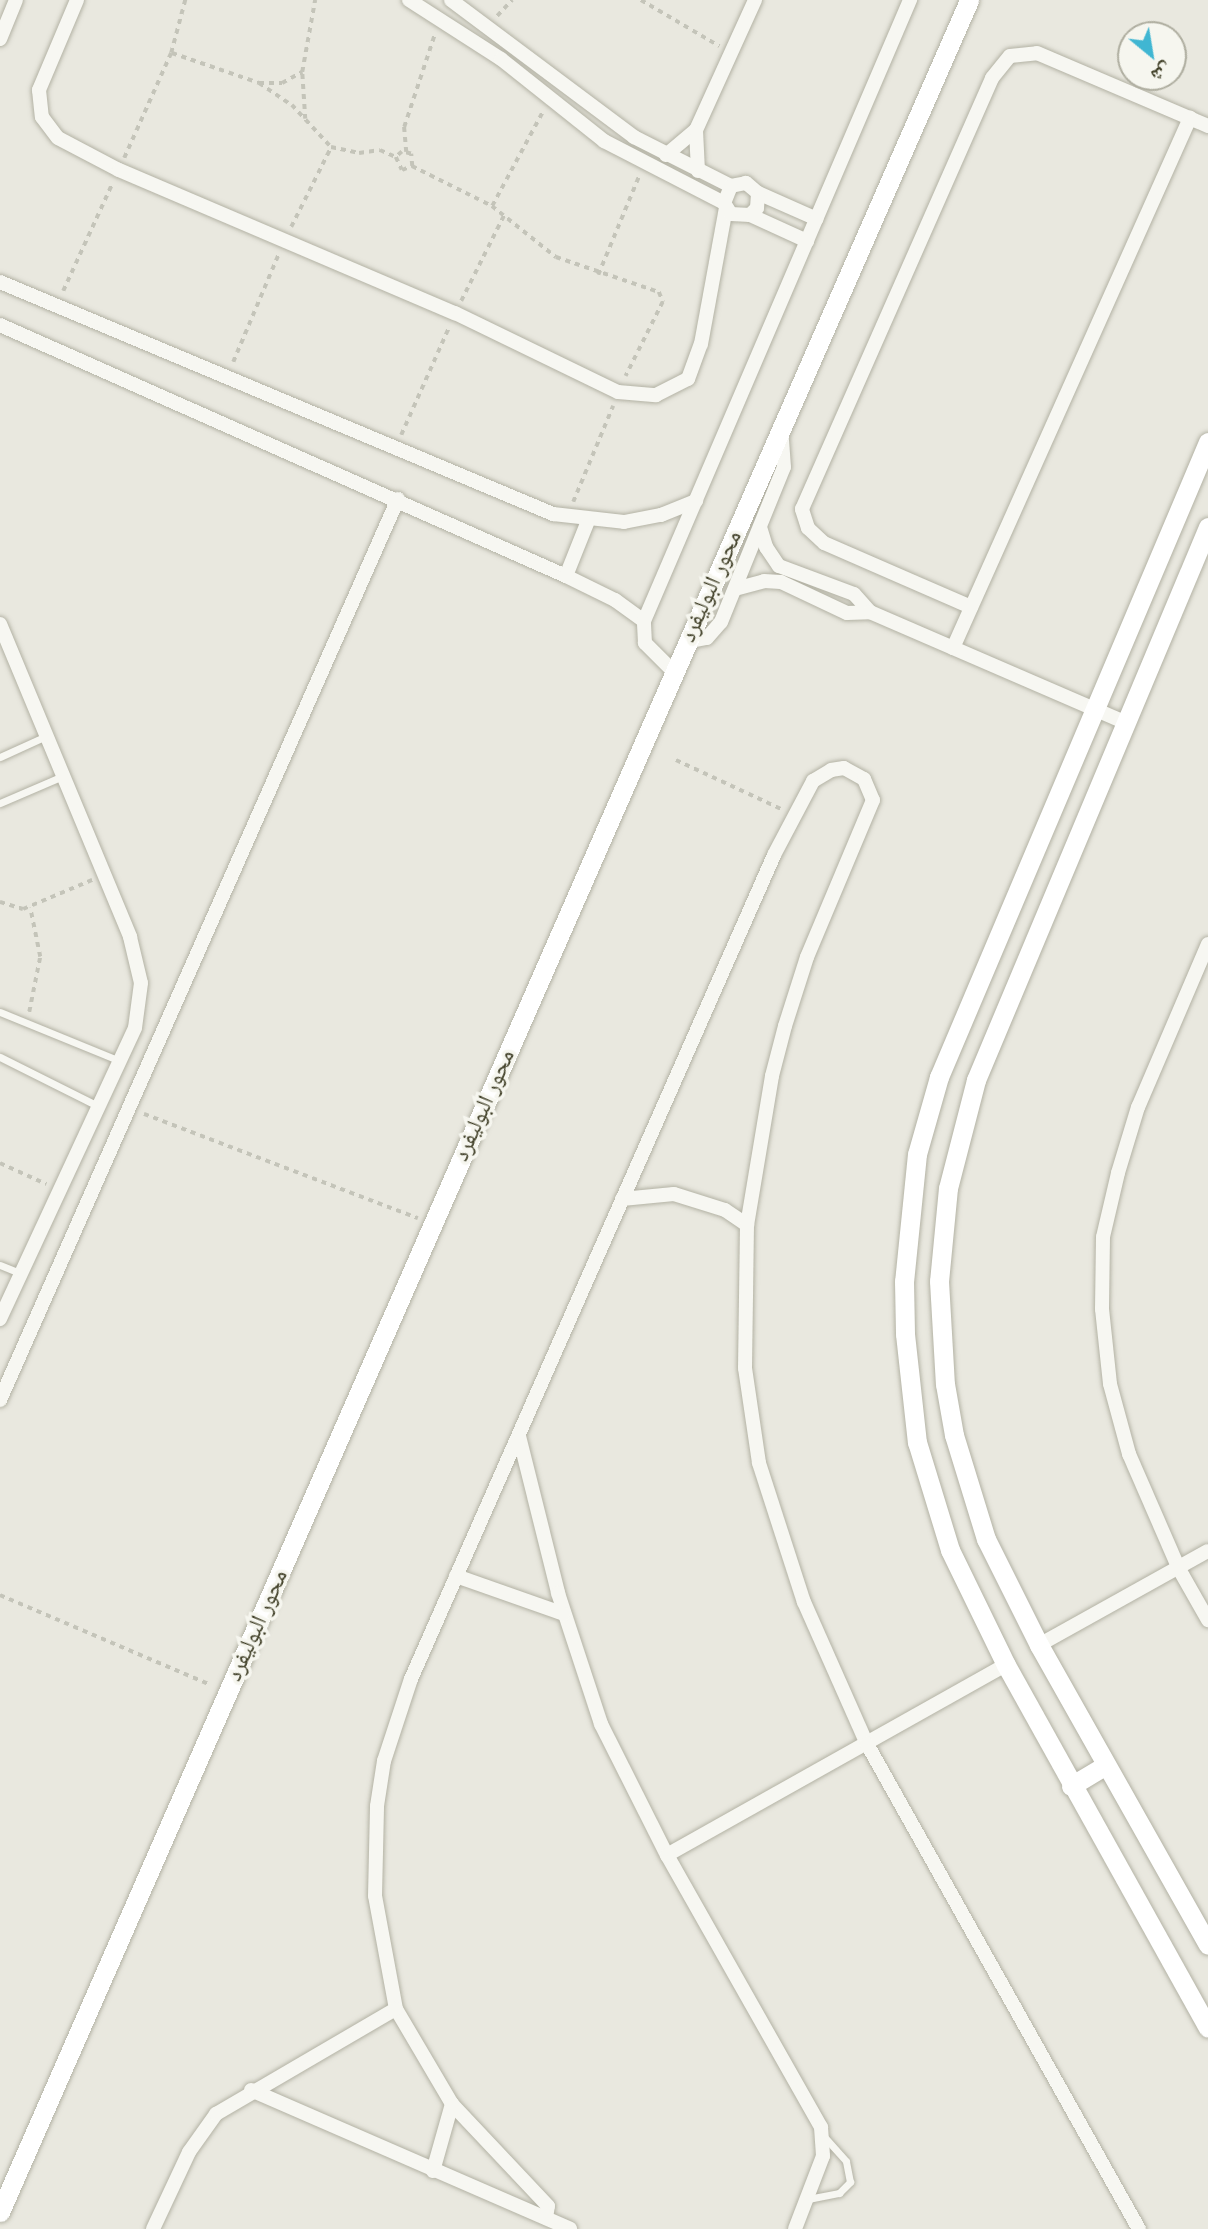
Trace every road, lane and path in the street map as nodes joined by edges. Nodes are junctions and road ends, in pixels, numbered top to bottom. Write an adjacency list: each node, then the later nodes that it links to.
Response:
1 (16, 0): 15 (street)
2 (77, 0): 33 (street)
3 (185, 0): 17 (path)
4 (315, 0): 18 (path)
5 (409, 0): 12 (street)
6 (451, 0): 14 (street)
7 (512, 0): 14 (path)
8 (641, 0): 16 (path)
9 (755, 0): 16 (street)
10 (910, 0): 41 (street)
11 (969, 0): 52 (street, محور البوليفرد)
12 (425, 4): 13 (street)
13 (440, 17): 20 (street); 28 (path)
14 (489, 25): 23 (street)
15 (0, 39)
16 (730, 51): 25 (street)
17 (171, 53): 19 (path); 33 (path)
18 (302, 72): 19 (path); 22 (path)
19 (259, 83): 22 (path)
20 (549, 100): 26 (street); 38 (path)
21 (1189, 118): 24 (street); 64 (street); 64 (street)
22 (305, 120): 27 (path)
23 (615, 125): 26 (street); 29 (street)
24 (1208, 126)
25 (696, 130): 29 (street); 34 (street)
26 (604, 141): 31 (street)
27 (331, 147): 30 (path); 42 (path)
28 (407, 152): 30 (path); 32 (path)
29 (666, 155): 34 (street)
30 (396, 157): 32 (path)
31 (643, 165): 37 (street); 45 (path)
32 (412, 166): 38 (path)
33 (119, 170): 42 (street); 47 (path)
34 (698, 171): 35 (street)
35 (731, 186): 36 (street); 37 (street)
36 (758, 193): 40 (street); 41 (street)
37 (725, 205): 40 (street); 43 (street)
38 (492, 206): 39 (path)
39 (504, 215): 45 (path); 48 (path)
40 (745, 216): 43 (street); 44 (street)
41 (817, 219): 44 (street)
42 (284, 240): 48 (street); 50 (path)
43 (718, 241): 51 (street)
44 (807, 241): 56 (street)
45 (598, 275): 51 (path)
46 (0, 282): 47 (street)
47 (56, 306): 50 (street)
48 (455, 313): 51 (street); 54 (path)
49 (0, 325): 55 (street)
50 (226, 377): 54 (street)
51 (618, 392): 57 (path)
52 (781, 425): 59 (street); 67 (street, محور البوليفرد)
53 (1208, 442): 70 (street)
54 (396, 447): 57 (street)
55 (398, 499): 61 (street); 87 (street)
56 (696, 501): 58 (street); 65 (street)
57 (567, 518): 58 (street)
58 (588, 521): 61 (street)
59 (760, 526): 62 (street); 63 (street)
60 (1208, 527): 71 (street)
61 (566, 576): 65 (street)
62 (735, 589): 63 (street); 67 (street)
63 (828, 594): 68 (street)
64 (971, 607): 68 (street)
65 (644, 621): 69 (street)
66 (0, 624): 72 (street)
67 (686, 642): 69 (street, محور البوليفرد)
68 (953, 648): 70 (street)
69 (673, 671): 91 (street, محور البوليفرد)
70 (1094, 709): 71 (street); 105 (street)
71 (1124, 722): 104 (street)
72 (46, 736): 73 (lane); 75 (street)
73 (0, 757)
74 (676, 760): 77 (path)
75 (63, 776): 76 (lane); 78 (street)
76 (0, 803)
77 (793, 814): 90 (street); 92 (street)
78 (104, 875): 80 (path); 85 (street)
79 (0, 902): 80 (path)
80 (30, 908): 83 (path)
81 (1208, 944): 99 (street)
82 (0, 1012): 83 (lane)
83 (27, 1020): 85 (lane)
84 (0, 1057): 86 (lane)
85 (120, 1061): 86 (street)
86 (99, 1107): 89 (street)
87 (129, 1108): 91 (path); 96 (street)
88 (0, 1163): 89 (path)
89 (60, 1191): 94 (street)
90 (622, 1199): 92 (street); 97 (street)
91 (432, 1223): 106 (street, محور البوليفرد)
92 (747, 1225): 107 (street)
93 (0, 1265): 94 (lane)
94 (21, 1274): 95 (street)
95 (1, 1315)
96 (0, 1400)
97 (519, 1436): 100 (street); 102 (street)
98 (1208, 1551): 99 (street)
99 (1179, 1569): 103 (street); 104 (street)
100 (456, 1576): 102 (street); 112 (street)
101 (0, 1595): 106 (path)
102 (564, 1614): 110 (street)
103 (1208, 1620)
104 (1039, 1644): 108 (street)
105 (1006, 1665): 107 (street); 109 (street)
106 (227, 1692): 119 (street, محور البوليفرد)
107 (867, 1744): 110 (street); 124 (street)
108 (1106, 1765): 109 (street); 111 (street)
109 (1071, 1786): 113 (street)
110 (667, 1855): 116 (street)
111 (1208, 1945)
112 (396, 2008): 114 (street); 115 (street)
113 (1208, 2028)
114 (251, 2090): 117 (street); 121 (street)
115 (452, 2104): 117 (street); 120 (street)
116 (825, 2138): 118 (street); 118 (lane)
117 (433, 2171): 120 (street)
118 (807, 2199): 123 (street)
119 (0, 2212)
120 (546, 2218): 122 (street)
121 (153, 2229)
122 (570, 2229)
123 (795, 2229)
124 (1139, 2229)

